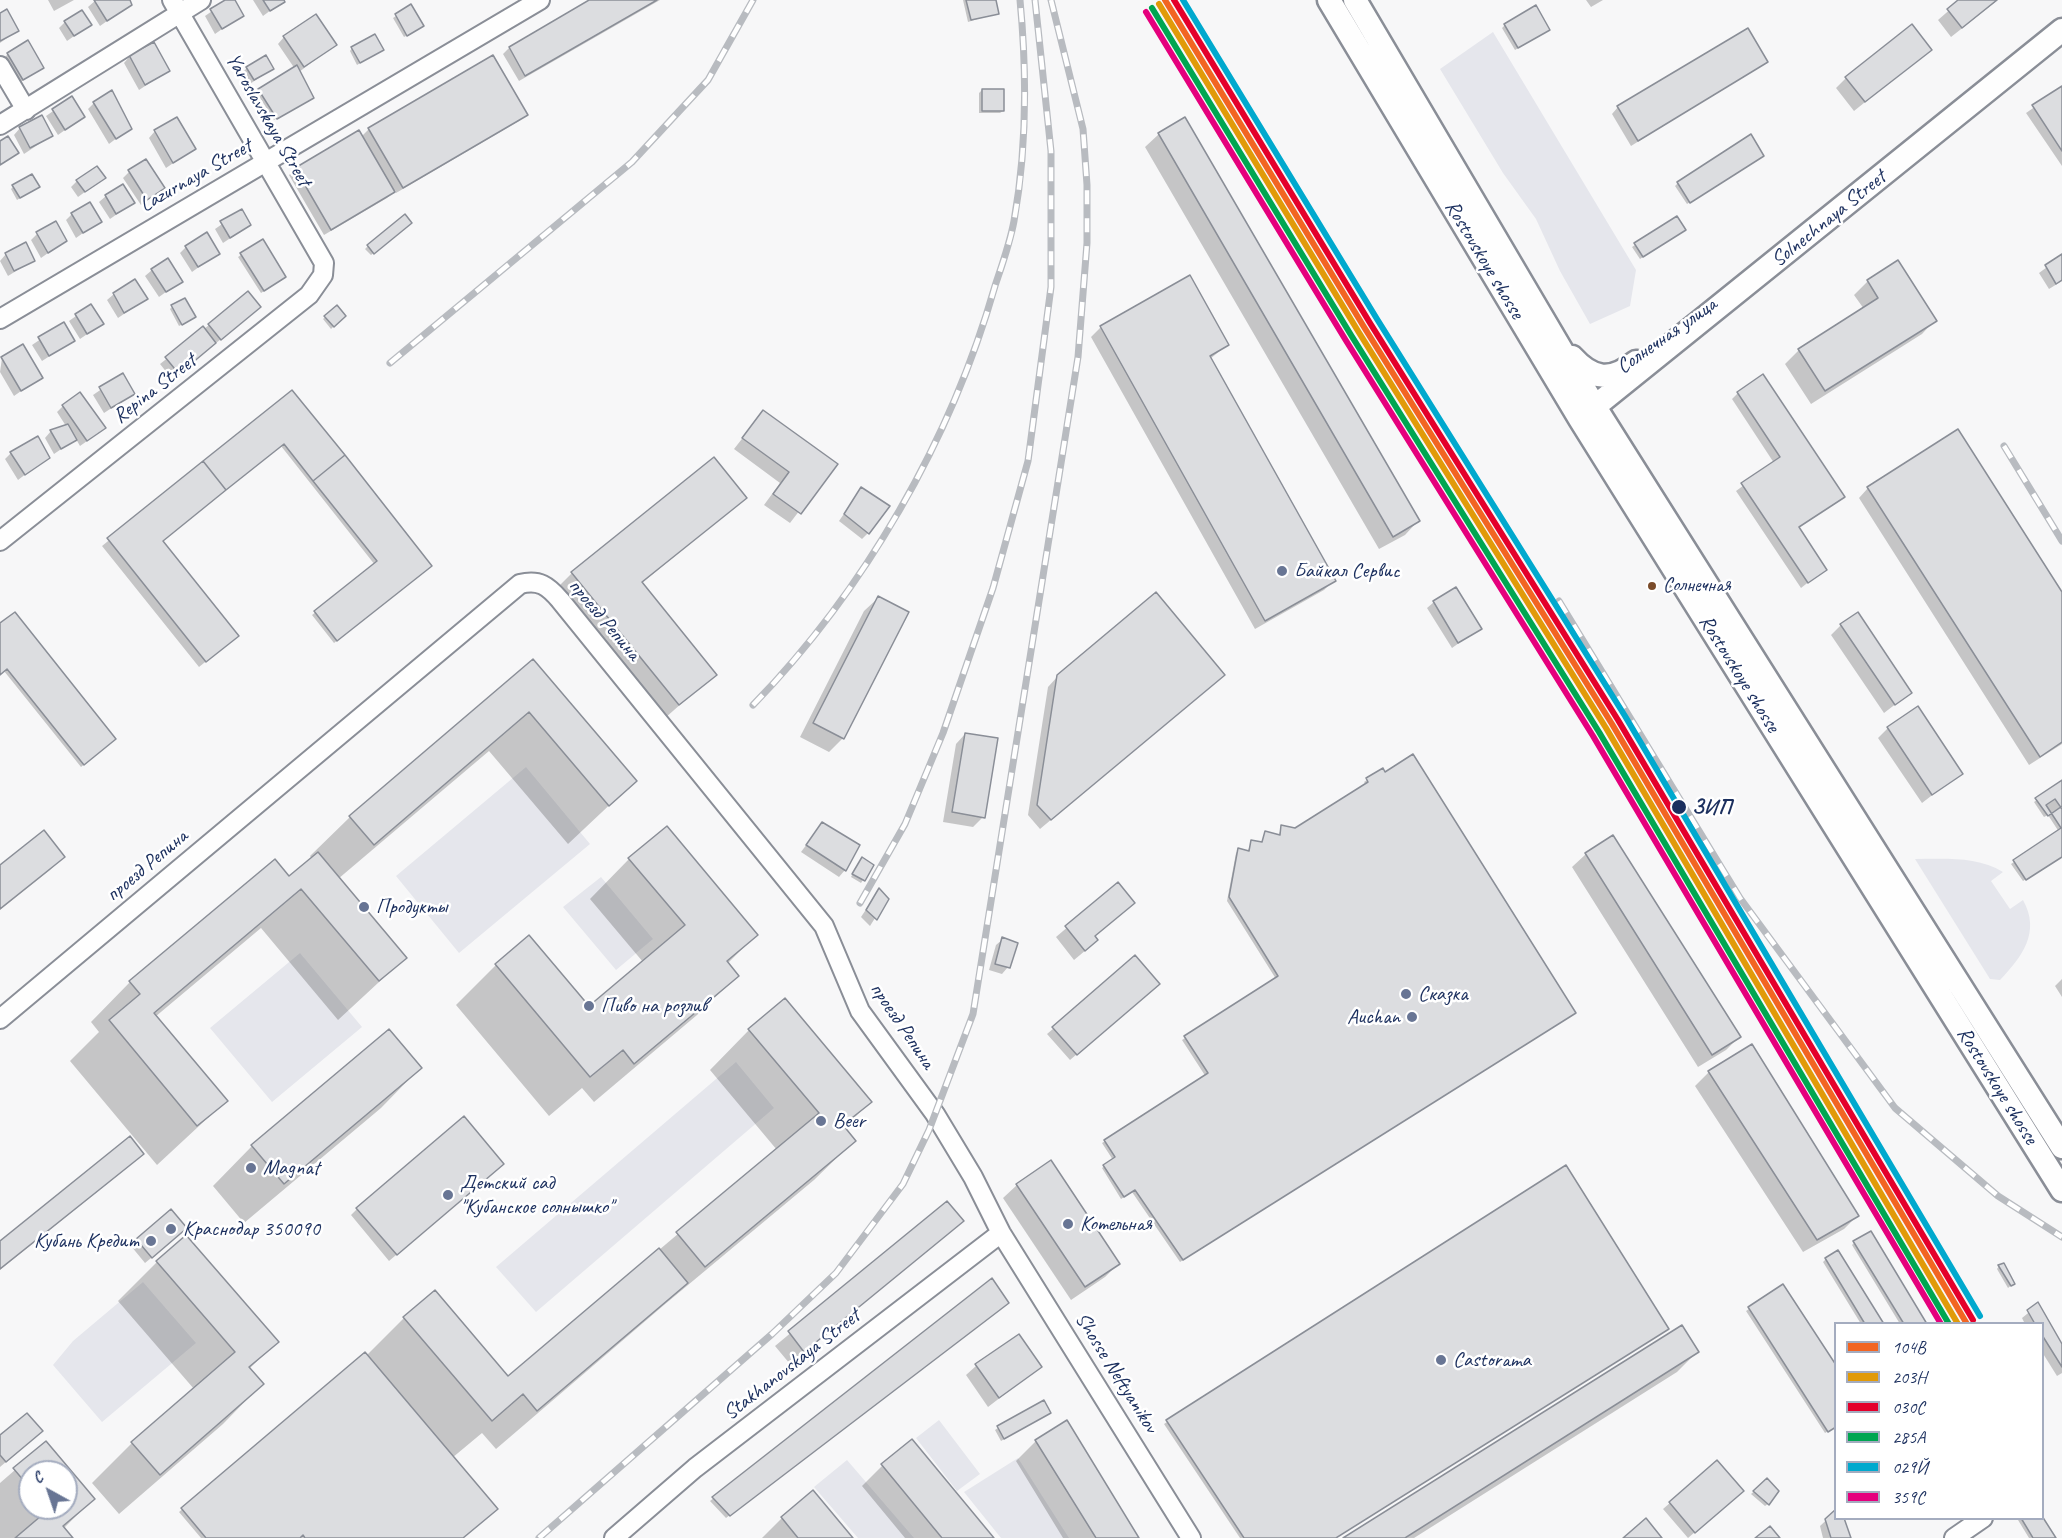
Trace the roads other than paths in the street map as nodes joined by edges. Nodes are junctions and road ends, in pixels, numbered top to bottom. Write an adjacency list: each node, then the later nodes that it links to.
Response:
1 (201, 0): 5 (street)
2 (540, 0): 10 (street, Lazurnaya Street)
3 (1329, 0): 15 (main road, Rostovskoye shosse)
4 (1355, 0): 14 (main road, Rostovskoye shosse)
5 (176, 7): 8 (street); 10 (street, Yaroslavskaya Street)
6 (2062, 30): 12 (main road, Solnechnaya Street)
7 (0, 66): 8 (street)
8 (26, 110): 9 (street)
9 (0, 125)
10 (266, 162): 11 (street, Yaroslavskaya Street); 13 (street, Lazurnaya Street)
11 (324, 263): 16 (street, Repina Street)
12 (1734, 295): 14 (main road, Солнечная улица); 15 (main road, Solnechnaya Street)
13 (0, 319)
14 (1548, 327): 15 (main road, Rostovskoye shosse)
15 (1588, 413): 18 (main road, Rostovskoye shosse); 19 (main road, Rostovskoye shosse)
16 (0, 541)
17 (0, 1018): 20 (street, проезд Репина)
18 (2062, 1147)
19 (2062, 1190)
20 (1001, 1233): 22 (street, Stakhanovskaya Street); 23 (street, Shosse Neftyanikov)
21 (1980, 1520): 24 (street)
22 (614, 1538)
23 (1191, 1538)
24 (1954, 1538)

